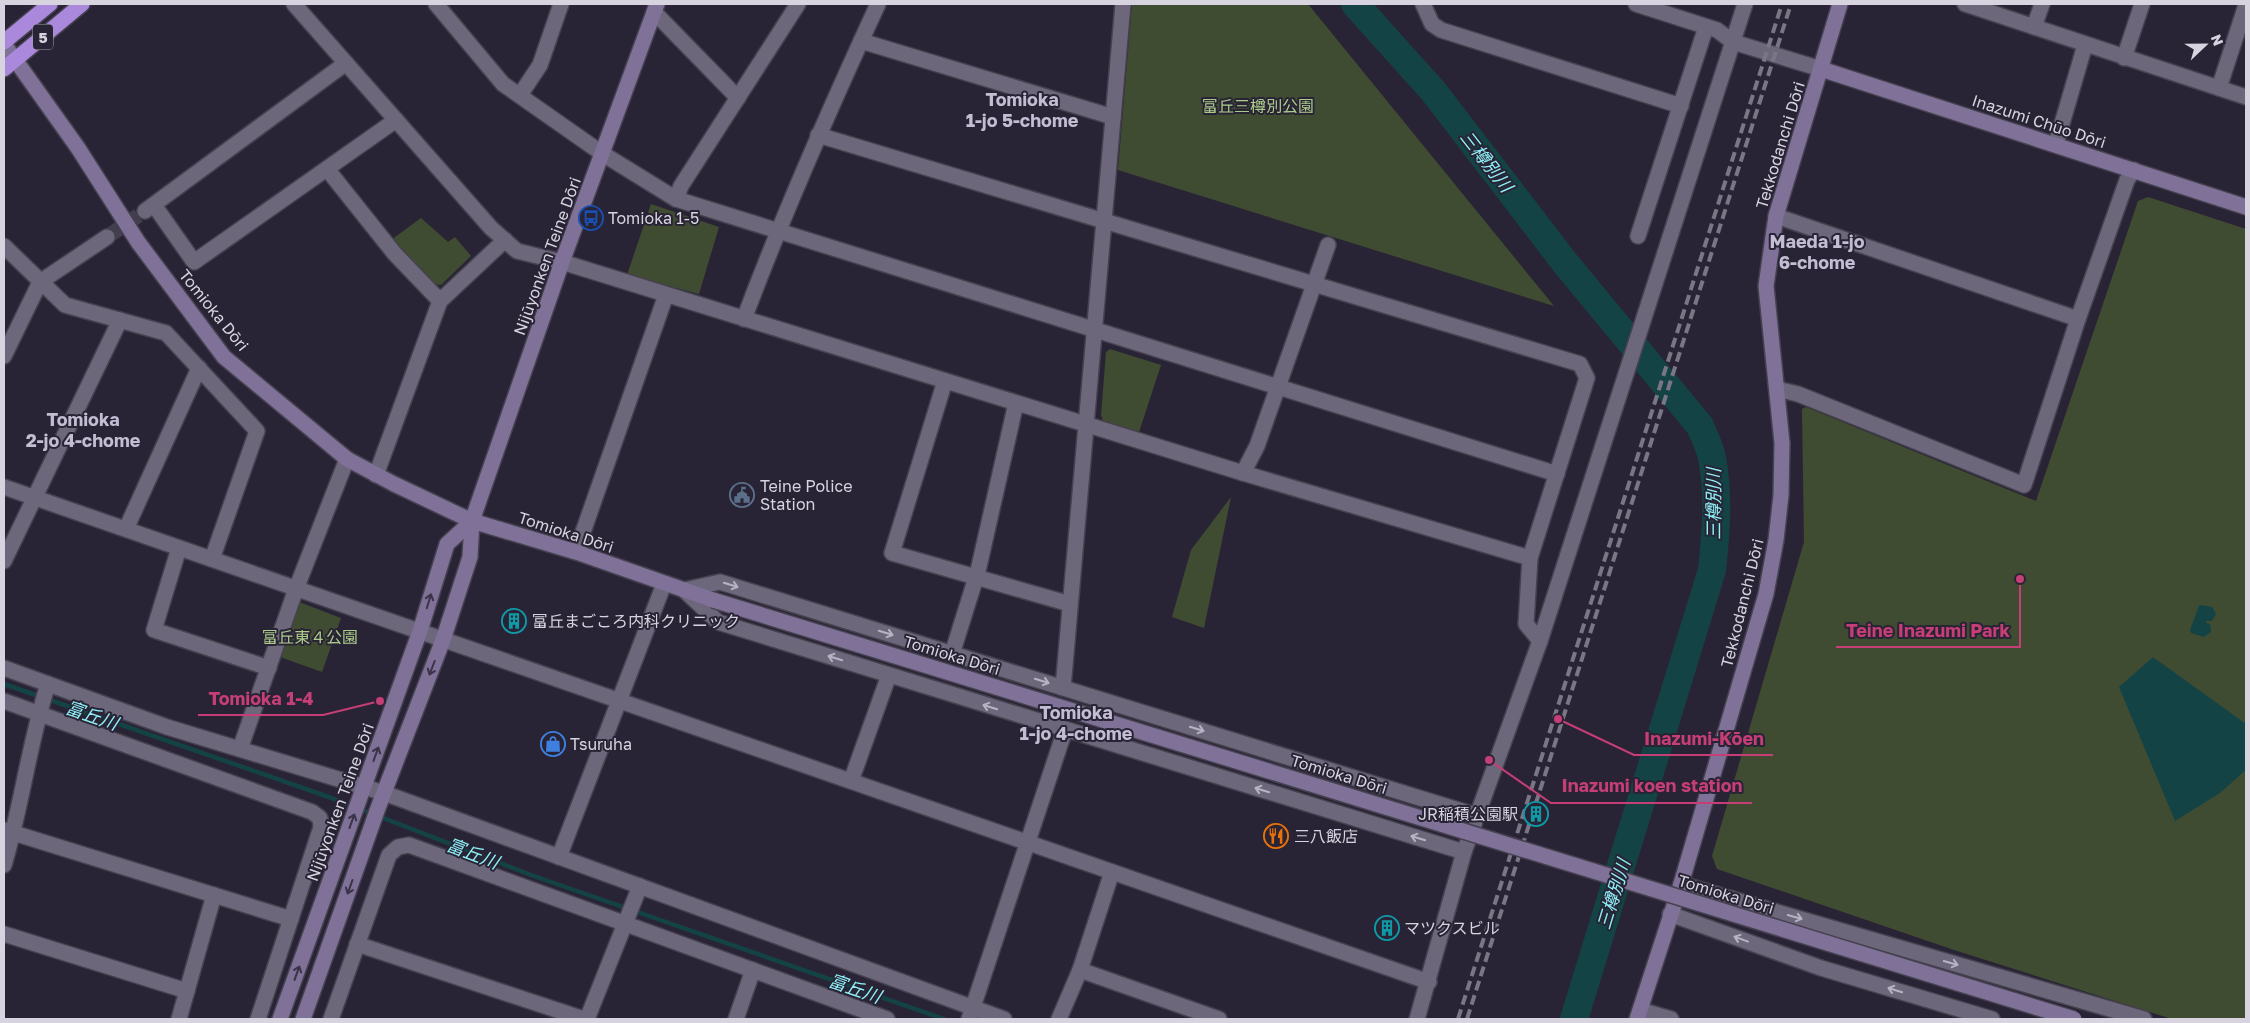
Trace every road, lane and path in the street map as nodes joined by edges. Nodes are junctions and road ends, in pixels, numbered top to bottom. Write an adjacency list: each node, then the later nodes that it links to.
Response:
1 (50, 4): 22 (highway, 5)
2 (82, 4): 26 (highway, 5)
3 (294, 4): 25 (street)
4 (436, 4): 29 (street)
5 (561, 4): 29 (street)
6 (878, 4): 20 (street)
7 (1123, 4): 33 (street)
8 (1423, 4): 32 (street)
9 (1636, 4): 19 (street)
10 (1745, 4): 21 (street)
11 (1840, 4): 27 (street, Tekkodanchi Dōri)
12 (1965, 4): 18 (street)
13 (2042, 4): 18 (street)
14 (2142, 4): 24 (street)
15 (2246, 5): 28 (street)
16 (793, 6): 31 (street)
17 (656, 8): 31 (street); 37 (street, Nijūyonken Teine Dōri)
18 (2034, 26): 23 (street)
19 (1706, 27): 21 (street); 32 (street)
20 (861, 41): 33 (street); 35 (street)
21 (1733, 42): 27 (street); 86 (street)
22 (4, 43): 26 (street, Tomioka Dōri)
23 (2085, 45): 24 (street); 36 (street)
24 (2124, 58): 28 (street)
25 (346, 63): 34 (street); 38 (street)
26 (10, 65): 66 (street, Tomioka Dōri)
27 (1821, 69): 36 (street, Inazumi Chūo Dōri); 42 (street, Tekkodanchi Dōri)
28 (2219, 88): 30 (street)
29 (520, 95): 37 (street)
30 (2246, 97)
31 (738, 98): 40 (street)
32 (1681, 106): 45 (street)
33 (1113, 117): 43 (street)
34 (396, 120): 38 (street); 47 (street)
35 (818, 135): 43 (street); 44 (street)
36 (2056, 144): 39 (street, Inazumi Chūo Dōri)
37 (603, 154): 40 (street); 50 (street, Nijūyonken Teine Dōri)
38 (327, 169): 54 (street)
39 (2134, 170): 41 (street, Inazumi Chūo Dōri); 56 (street)
40 (676, 199): 44 (street)
41 (2246, 207)
42 (1776, 216): 56 (street); 63 (street, Tekkodanchi Dōri)
43 (1104, 221): 52 (street); 58 (street)
44 (777, 231): 55 (street); 58 (street)
45 (1638, 236)
46 (107, 237): 51 (street)
47 (505, 240): 50 (street); 54 (street)
48 (1328, 245): 52 (street)
49 (4, 246): 51 (street)
50 (562, 262): 53 (street); 72 (street, Nijūyonken Teine Dōri)
51 (40, 282): 57 (street); 59 (street)
52 (1315, 284): 62 (street); 68 (street)
53 (666, 295): 55 (street); 75 (street)
54 (440, 301): 69 (street)
55 (744, 319): 61 (street)
56 (2078, 319): 63 (street)
57 (120, 320): 60 (street); 71 (street)
58 (1094, 330): 62 (street); 65 (street)
59 (4, 356)
60 (199, 368): 73 (street); 77 (street)
61 (944, 381): 64 (street); 79 (street)
62 (1277, 387): 67 (street); 68 (street)
63 (1777, 389): 108 (street, Tekkodanchi Dōri)
64 (1016, 403): 65 (street); 79 (street)
65 (1087, 425): 67 (street); 83 (street)
66 (347, 459): 69 (street, Tomioka Dōri); 81 (street)
67 (1243, 473): 76 (street)
68 (1557, 474): 76 (street)
69 (376, 475): 72 (street, Tomioka Dōri)
70 (4, 487): 71 (street)
71 (35, 498): 73 (street); 78 (street)
72 (472, 521): 75 (street, Tomioka Dōri); 84 (street, Nijūyonken Teine Dōri, one-way to 72); 85 (street, Nijūyonken Teine Dōri)
73 (126, 529): 74 (street)
74 (179, 548): 77 (street); 89 (street)
75 (576, 552): 80 (street, Tomioka Dōri)
76 (1530, 558): 86 (street)
77 (212, 559): 81 (street)
78 (4, 561)
79 (976, 577): 83 (street); 87 (street)
80 (664, 584): 82 (street, Tomioka Dōri); 94 (street)
81 (296, 589): 84 (street); 89 (street)
82 (684, 590): 87 (street, one-way to 87); 90 (street, one-way to 82); 136 (street, Tomioka Dōri, bridge)
83 (1070, 604): 92 (street)
84 (420, 631): 85 (street); 99 (street, Nijūyonken Teine Dōri, one-way to 84)
85 (443, 640): 94 (street); 100 (street, Nijūyonken Teine Dōri, one-way to 100)
86 (1540, 641): 101 (street)
87 (952, 654): 92 (street, one-way to 92)
88 (4, 668): 91 (street)
89 (269, 668): 97 (street)
90 (889, 675): 96 (street, one-way to 90); 98 (street)
91 (47, 687): 95 (street); 97 (street)
92 (1063, 688): 101 (street, one-way to 101)
93 (4, 700): 95 (street)
94 (621, 701): 98 (street); 105 (street)
95 (40, 710): 102 (street); 112 (street)
96 (1065, 730): 103 (street); 104 (street, one-way to 96)
97 (240, 749): 99 (street)
98 (851, 781): 103 (street)
99 (362, 793): 100 (street); 124 (street, Nijūyonken Teine Dōri, one-way to 99)
100 (384, 793): 105 (street); 125 (street, Nijūyonken Teine Dōri, one-way to 125)
101 (1478, 816): 104 (street)
102 (9, 832): 106 (street); 110 (street)
103 (1029, 843): 107 (street); 120 (street)
104 (1464, 852): 118 (street)
105 (559, 857): 109 (street)
106 (4, 865)
107 (1112, 872): 117 (street); 118 (street)
108 (1681, 884): 111 (street, Tekkodanchi Dōri); 137 (street, one-way to 137)
109 (638, 891): 113 (street); 120 (street)
110 (214, 895): 112 (street); 119 (street)
111 (1670, 914): 121 (street, Tekkodanchi Dōri); 135 (street, one-way to 111)
112 (291, 920): 123 (street)
113 (627, 920): 115 (street); 116 (street); 127 (street)
114 (4, 934): 119 (street)
115 (357, 944): 126 (street); 127 (street)
116 (752, 970): 128 (street); 129 (street)
117 (1080, 970): 131 (street); 132 (street)
118 (1429, 982): 133 (street)
119 (187, 991): 122 (street)
120 (972, 1014): 130 (street)
121 (1638, 1015): 134 (street)
122 (179, 1019)
123 (258, 1019)
124 (280, 1019)
125 (303, 1019)
126 (331, 1019)
127 (586, 1019)
128 (736, 1019)
129 (886, 1019)
130 (1004, 1019)
131 (1059, 1019)
132 (1219, 1019)
133 (1417, 1019)
134 (1671, 1019)
135 (1992, 1019)
136 (2074, 1019)
137 (2144, 1019)

